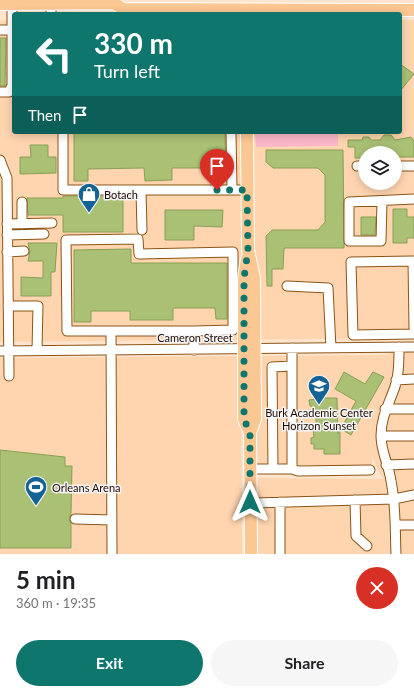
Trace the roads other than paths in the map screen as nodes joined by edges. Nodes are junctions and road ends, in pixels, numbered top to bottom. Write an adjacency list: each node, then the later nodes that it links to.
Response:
1 (116, 2): 3 (main road); 6 (main road)
2 (6, 4): 3 (main road); 7 (street)
3 (54, 4)
4 (245, 10): 5 (main road); 6 (main road)
5 (414, 10)
6 (147, 12)
7 (12, 27): 8 (street)
8 (0, 30)
9 (12, 87): 10 (street)
10 (0, 92)
11 (63, 134): 17 (street)
12 (231, 134): 18 (street)
13 (247, 134): 19 (main road)
14 (0, 160): 24 (street)
15 (402, 166): 16 (street)
16 (414, 166)
17 (142, 190): 18 (street); 26 (street)
18 (232, 190): 19 (street)
19 (247, 190): 43 (main road)
20 (414, 199): 21 (street)
21 (382, 201): 21 (street)
22 (22, 202): 25 (street)
23 (52, 223): 25 (street)
24 (7, 224): 25 (street); 28 (street)
25 (22, 224)
26 (142, 230)
27 (44, 234): 28 (street)
28 (5, 239): 30 (street)
29 (24, 251): 30 (street)
30 (7, 252): 31 (street)
31 (4, 272): 34 (street)
32 (287, 286): 42 (street)
33 (414, 290): 35 (street); 38 (street)
34 (8, 306): 44 (street); 47 (street)
35 (414, 328)
36 (111, 331): 37 (street); 37 (street); 45 (street)
37 (194, 331): 46 (street)
38 (414, 334)
39 (399, 347): 40 (street, Cameron Street); 42 (street, Cameron Street); 51 (street)
40 (414, 347)
41 (292, 348): 42 (street, Cameron Street); 43 (street, Cameron Street); 48 (street)
42 (331, 348)
43 (249, 349): 46 (street, Cameron Street); 58 (main road)
44 (37, 350): 45 (street, Cameron Street); 47 (street, Cameron Street)
45 (110, 350): 46 (street, Cameron Street); 68 (street)
46 (194, 350)
47 (4, 351): 49 (street)
48 (292, 366): 59 (street); 60 (street)
49 (9, 376)
50 (414, 379): 51 (street)
51 (396, 380): 52 (street)
52 (385, 409): 53 (street); 54 (street)
53 (414, 409)
54 (381, 436): 55 (street); 57 (street)
55 (414, 436)
56 (414, 464): 57 (street)
57 (386, 465): 63 (street)
58 (250, 469): 59 (street); 65 (main road)
59 (273, 469): 60 (street)
60 (292, 469): 61 (street)
61 (370, 470)
62 (414, 495): 63 (street)
63 (394, 499): 64 (street); 69 (street)
64 (355, 500): 66 (street); 71 (street)
65 (250, 502): 66 (street); 73 (main road)
66 (280, 502): 74 (street)
67 (75, 519): 68 (street)
68 (112, 520): 72 (street)
69 (395, 525): 70 (street); 75 (street)
70 (414, 525)
71 (367, 546)
72 (112, 554)
73 (251, 554)
74 (280, 554)
75 (396, 554)

